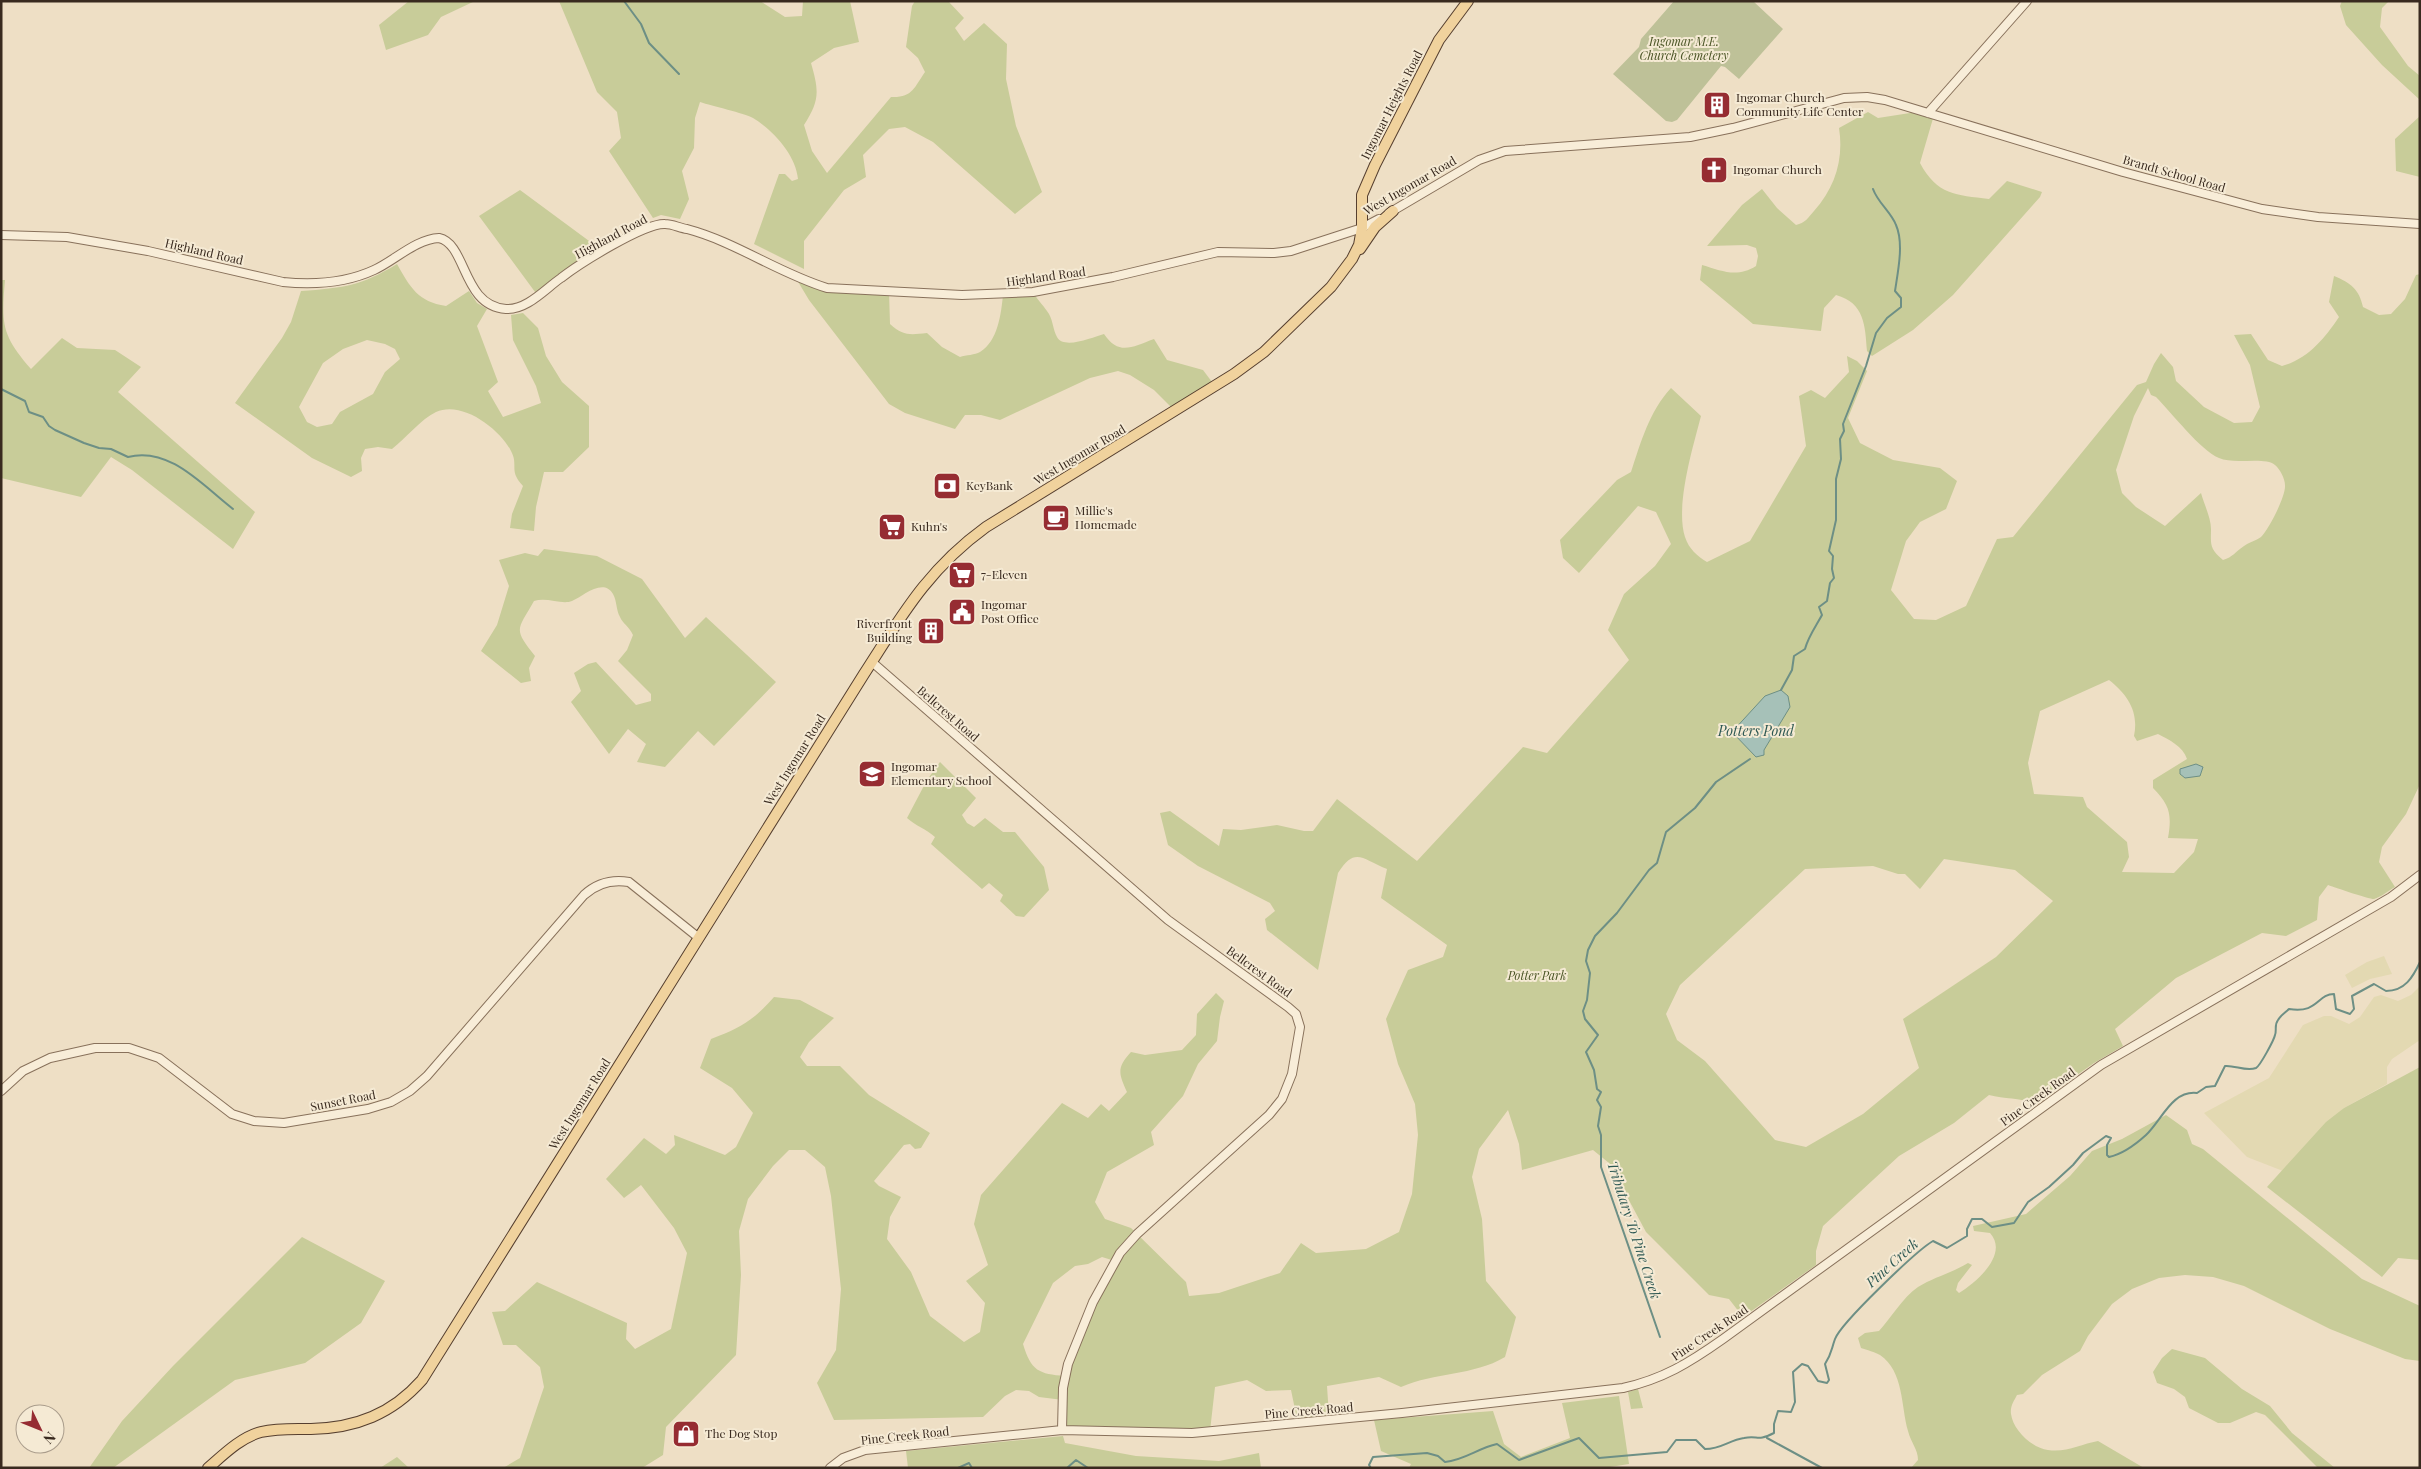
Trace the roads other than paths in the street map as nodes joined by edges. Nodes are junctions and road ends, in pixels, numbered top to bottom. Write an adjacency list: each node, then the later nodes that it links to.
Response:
1 (1468, 1): 6 (main road, Ingomar Heights Road)
2 (2027, 1): 3 (street)
3 (1928, 113): 4 (street, West Ingomar Road); 5 (street, Brandt School Road)
4 (1393, 211): 6 (street, West Ingomar Road); 8 (main road)
5 (2420, 224)
6 (1362, 228): 7 (street, Highland Road); 8 (main road, West Ingomar Road)
7 (1, 235)
8 (1352, 259): 9 (main road, West Ingomar Road)
9 (872, 662): 11 (main road, West Ingomar Road); 13 (street, Bellcrest Road)
10 (2420, 875): 13 (street, Pine Creek Road)
11 (699, 938): 12 (street, Sunset Road); 14 (main road, West Ingomar Road)
12 (1, 1091)
13 (1062, 1430): 15 (street, Pine Creek Road)
14 (208, 1468)
15 (830, 1468)

